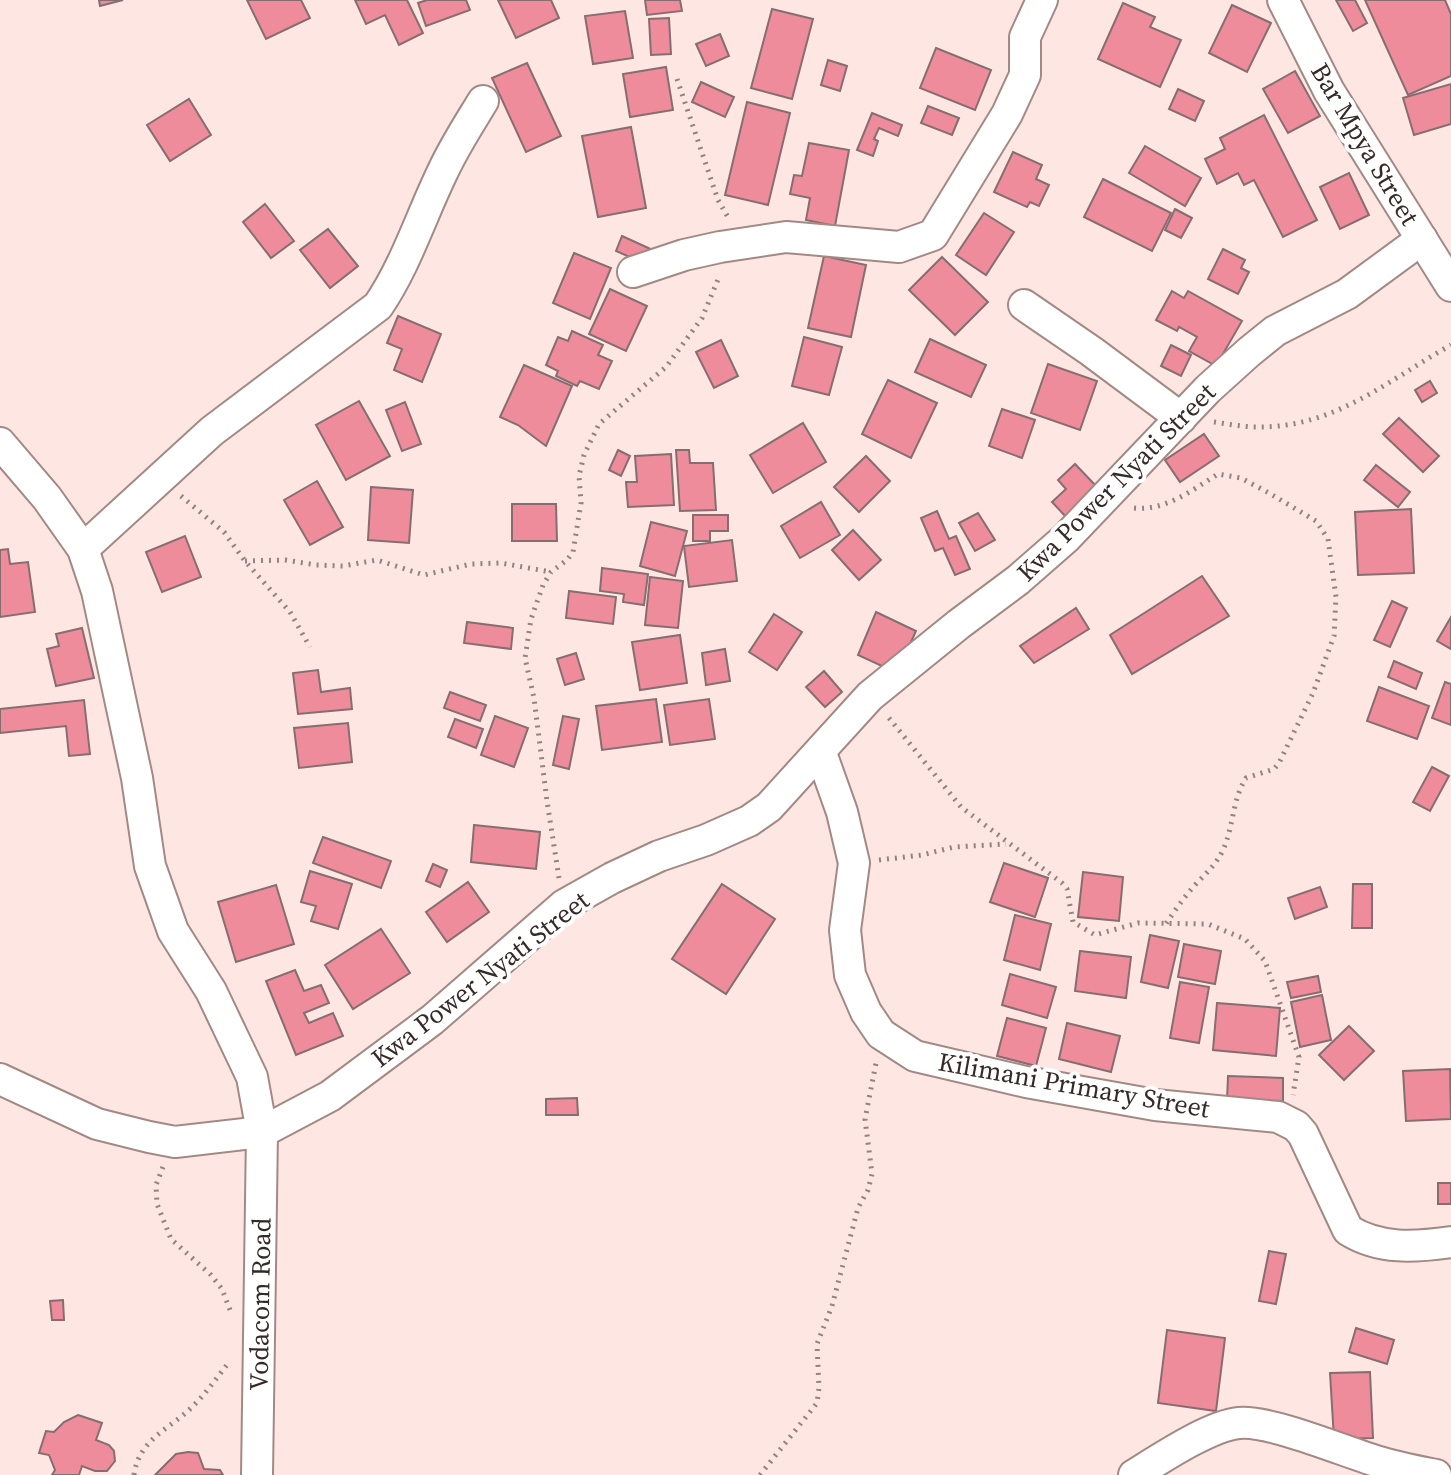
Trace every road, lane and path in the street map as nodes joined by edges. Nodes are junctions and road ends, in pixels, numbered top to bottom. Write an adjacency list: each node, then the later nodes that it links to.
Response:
1 (1042, 0): 6 (street)
2 (1283, 0): 5 (street, Bar Mpya Street)
3 (677, 79): 6 (path)
4 (483, 101): 13 (street)
5 (1422, 239): 8 (street, Bar Mpya Street); 11 (street, Kwa Power Nyati Street)
6 (737, 245): 7 (street); 17 (path)
7 (633, 272)
8 (1451, 286)
9 (1024, 305): 11 (street)
10 (1451, 345): 11 (path)
11 (1181, 418): 14 (street, Kwa Power Nyati Street)
12 (0, 443): 15 (street)
13 (161, 480): 15 (street); 16 (path)
14 (1102, 502): 19 (street, Kwa Power Nyati Street); 24 (path)
15 (83, 549): 28 (street)
16 (245, 561): 17 (path); 18 (path)
17 (551, 572): 23 (path)
18 (310, 647)
19 (870, 696): 20 (street, Kwa Power Nyati Street); 21 (path)
20 (821, 753): 22 (street, Kilimani Primary Street); 23 (street, Kwa Power Nyati Street)
21 (1006, 844): 22 (path); 24 (path)
22 (854, 863): 25 (street, Kilimani Primary Street)
23 (564, 905): 28 (street, Kwa Power Nyati Street)
24 (1165, 925): 27 (path)
25 (881, 1034): 27 (street, Kilimani Primary Street); 34 (path)
26 (0, 1079): 29 (street)
27 (1287, 1120): 30 (street)
28 (262, 1132): 29 (street); 31 (street, Vodacom Road)
29 (175, 1142): 31 (path)
30 (1451, 1242)
31 (246, 1324): 32 (path); 33 (street, Vodacom Road)
32 (134, 1475)
33 (257, 1475)
34 (760, 1475)
35 (1134, 1475): 36 (street)
36 (1436, 1475)

